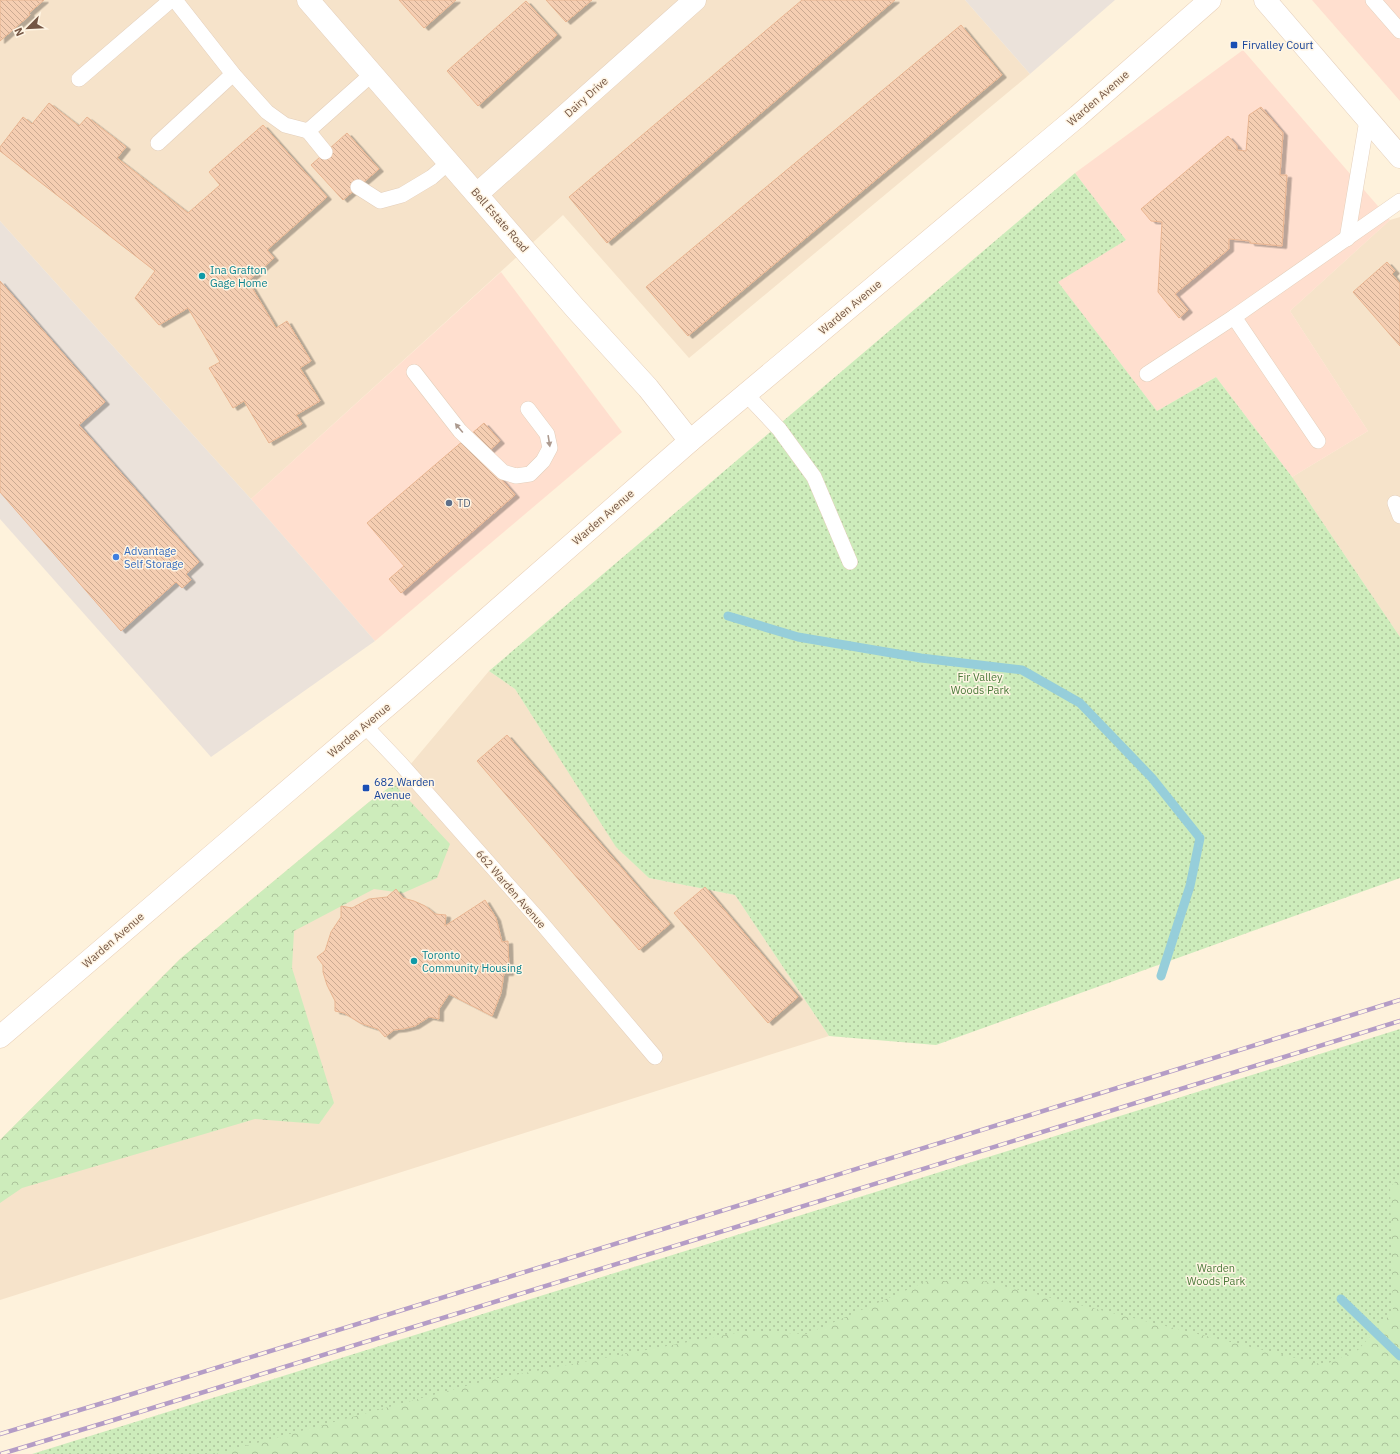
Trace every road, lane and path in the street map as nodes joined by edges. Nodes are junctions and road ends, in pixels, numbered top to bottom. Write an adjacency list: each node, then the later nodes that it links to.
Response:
1 (171, 0): 11 (lane)
2 (175, 0): 9 (lane)
3 (308, 0): 10 (main road, Bell Estate Road)
4 (695, 0): 19 (main road, Dairy Drive)
5 (1210, 0): 25 (main road, Warden Avenue)
6 (1265, 0): 12 (main road)
7 (1373, 0): 8 (lane)
8 (1400, 31)
9 (233, 74): 13 (lane); 14 (lane)
10 (372, 74): 13 (lane); 17 (main road, Bell Estate Road)
11 (79, 79)
12 (1367, 120): 16 (main road); 21 (lane)
13 (308, 131): 15 (lane)
14 (158, 143)
15 (325, 152)
16 (1400, 157)
17 (449, 162): 18 (lane); 19 (main road, Bell Estate Road)
18 (358, 187)
19 (478, 194): 27 (main road, Bell Estate Road)
20 (1400, 201): 21 (lane)
21 (1347, 239): 22 (lane)
22 (1234, 317): 24 (lane); 28 (lane)
23 (414, 372): 26 (lane, one-way to 23)
24 (1147, 374)
25 (746, 394): 27 (main road, Warden Avenue); 29 (lane)
26 (528, 409)
27 (690, 441): 30 (main road, Warden Avenue)
28 (1318, 441)
29 (850, 562)
30 (364, 725): 31 (main road, Warden Avenue); 32 (lane, 662 Warden Avenue)
31 (0, 1037)
32 (655, 1057)

